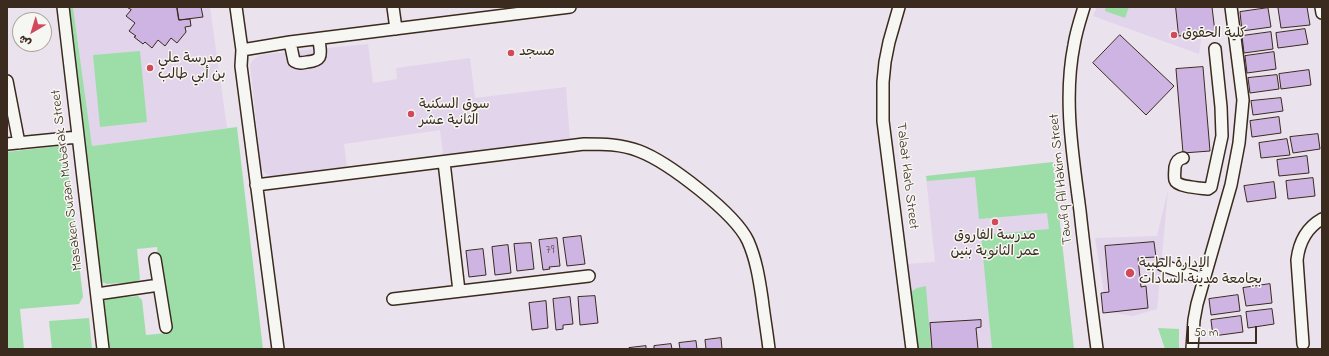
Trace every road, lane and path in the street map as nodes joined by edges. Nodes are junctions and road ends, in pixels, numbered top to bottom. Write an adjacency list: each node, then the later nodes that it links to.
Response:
1 (63, 7): 18 (street, Masaken Suzan Mubarak Street)
2 (236, 7): 14 (street)
3 (393, 7): 10 (street)
4 (566, 7): 10 (street)
5 (899, 7): 38 (street, Talaat Harb Street)
6 (1084, 7): 39 (street, Tawfiq Al Hakim Street)
7 (1231, 7): 17 (street)
8 (1321, 7): 9 (street)
9 (1322, 13)
10 (396, 29): 11 (street)
11 (319, 39): 12 (street); 12 (street)
12 (290, 42): 14 (street)
13 (1215, 49): 16 (street)
14 (242, 50): 23 (street)
15 (7, 81): 19 (street)
16 (1222, 122): 17 (street); 21 (street)
17 (1242, 122): 28 (street)
18 (78, 137): 19 (street); 31 (street, Masaken Suzan Mubarak Street)
19 (19, 143): 20 (street)
20 (7, 144)
21 (1183, 158)
22 (444, 162): 23 (street); 30 (street); 37 (street)
23 (256, 185): 36 (street)
24 (1322, 220): 34 (street)
25 (155, 258): 29 (street)
26 (1162, 265): 28 (street)
27 (588, 276): 30 (street)
28 (1204, 280): 40 (street)
29 (159, 285): 31 (street); 33 (street)
30 (459, 291): 32 (street)
31 (97, 294): 35 (street, Masaken Suzan Mubarak Street)
32 (393, 299)
33 (166, 327)
34 (1303, 344)
35 (103, 349)
36 (278, 349)
37 (769, 349)
38 (912, 349)
39 (1097, 349)
40 (1192, 349)

